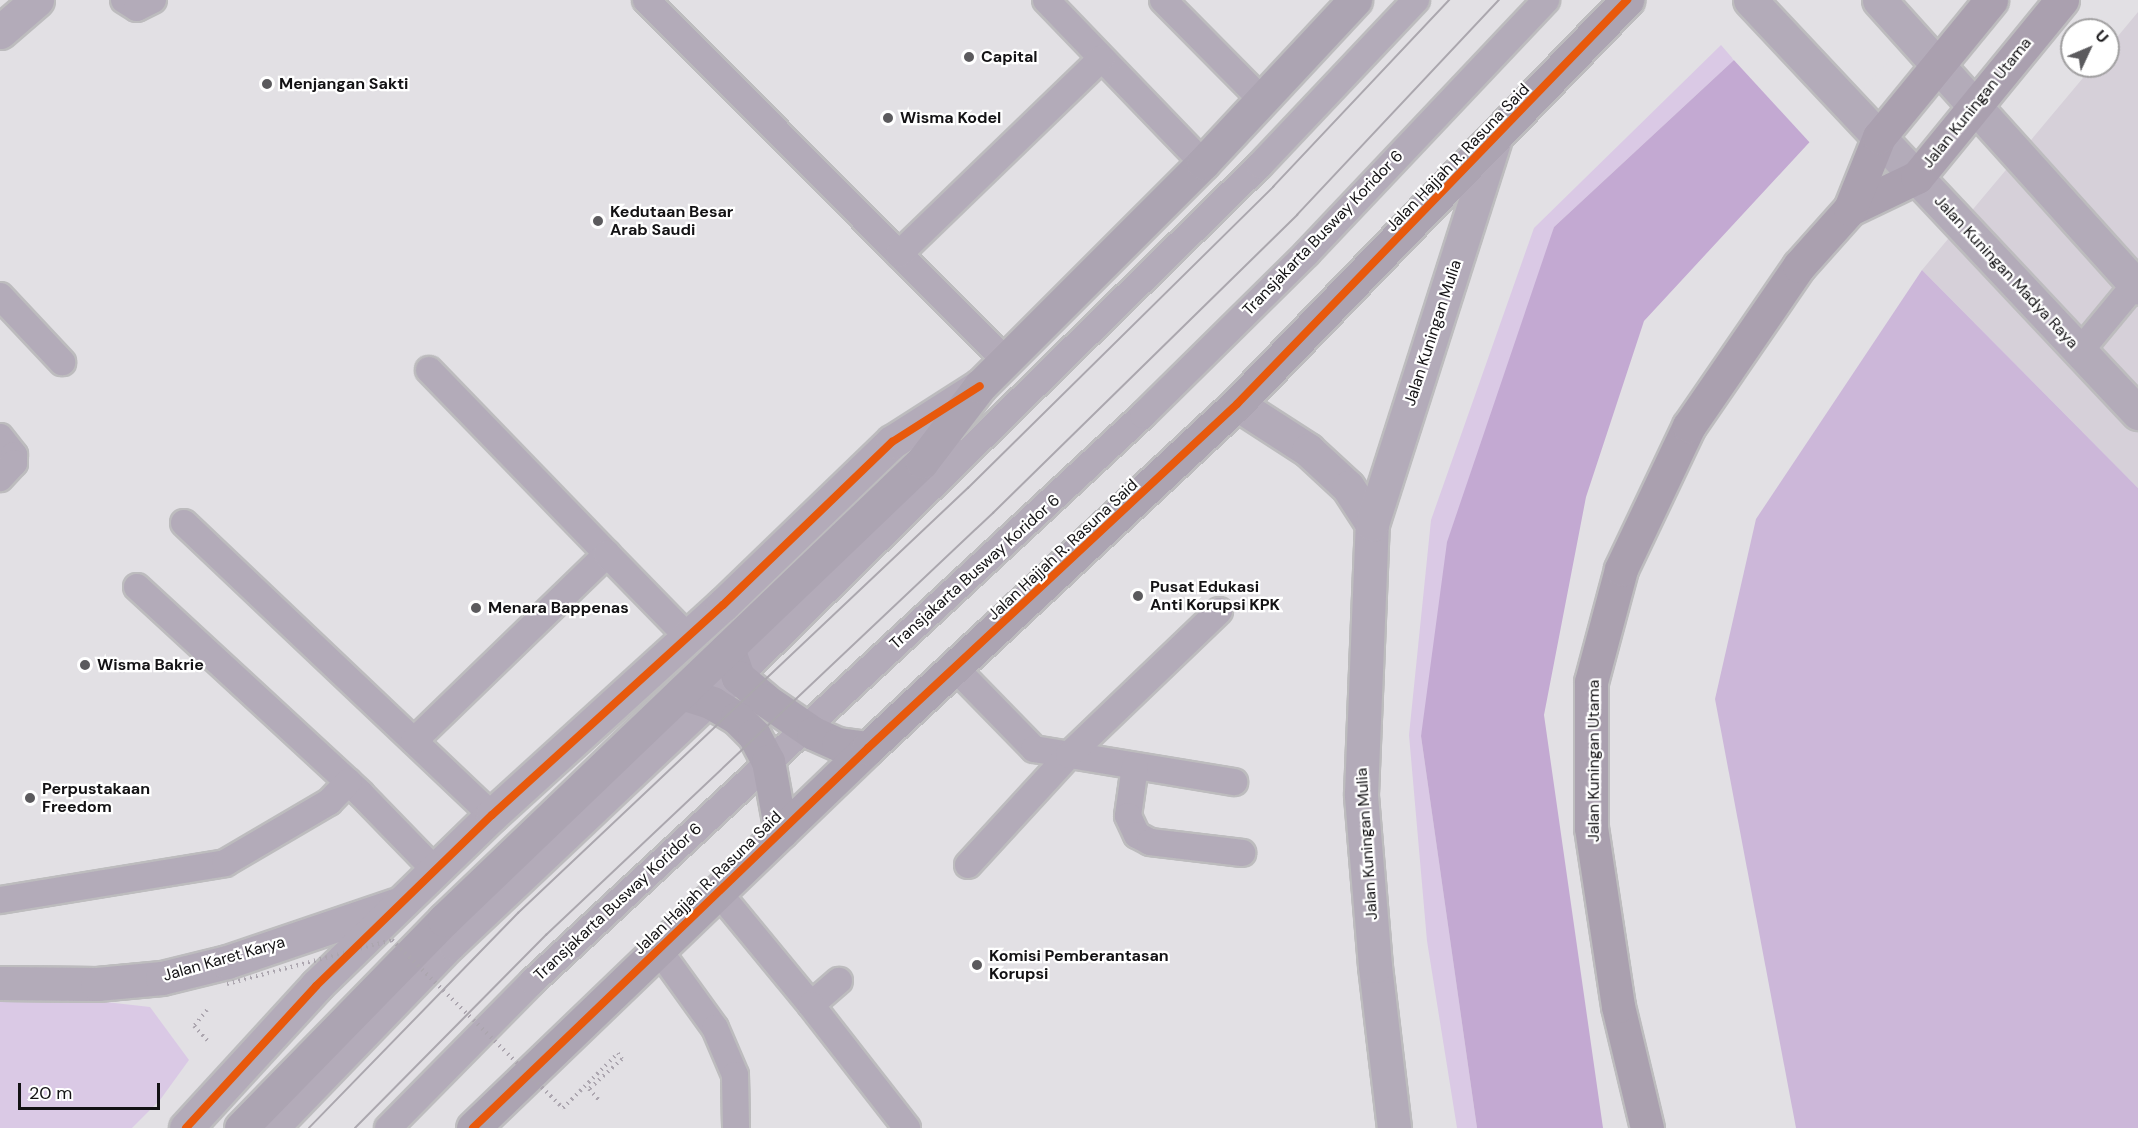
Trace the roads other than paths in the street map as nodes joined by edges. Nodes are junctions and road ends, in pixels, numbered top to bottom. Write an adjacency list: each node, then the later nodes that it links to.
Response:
1 (37, 0): 15 (street)
2 (124, 0): 3 (lane)
3 (153, 0)
4 (646, 0): 25 (lane)
5 (1046, 0): 17 (lane)
6 (1163, 0): 18 (lane)
7 (1355, 0): 18 (main road)
8 (1416, 0): 43 (lane)
9 (1546, 0): 46 (lane, Transjakarta Busway Koridor 6)
10 (1627, 0): 21 (main road, Jalan Hajjah R. Rasuna Said)
11 (1879, 0): 16 (street)
12 (1990, 0): 16 (main road, Jalan Kuningan Utama)
13 (2062, 0): 19 (main road, Jalan Kuningan Utama)
14 (1753, 4): 20 (street, Jalan Kuningan Madya Raya)
15 (0, 32)
16 (1929, 55): 19 (street); 20 (main road, Jalan Kuningan Utama)
17 (1101, 59): 22 (lane); 25 (lane)
18 (1263, 101): 22 (main road)
19 (1974, 106): 23 (main road, Jalan Kuningan Utama); 26 (street)
20 (1869, 126): 23 (street, Jalan Kuningan Madya Raya); 24 (main road, Jalan Kuningan Utama)
21 (1494, 142): 33 (main road, Jalan Hajjah R. Rasuna Said); 38 (street, Jalan Kuningan Mulia)
22 (1203, 164): 29 (main road)
23 (1917, 177): 24 (main road, Jalan Kuningan Utama); 28 (street, Jalan Kuningan Madya Raya)
24 (1850, 209): 74 (main road, Jalan Kuningan Utama)
25 (899, 254): 29 (lane)
26 (2137, 285): 28 (lane)
27 (0, 296): 30 (lane)
28 (2080, 351): 34 (street, Jalan Kuningan Madya Raya)
29 (1005, 360): 32 (main road)
30 (62, 363)
31 (429, 370): 39 (lane)
32 (980, 386): 42 (street); 43 (main road)
33 (1237, 404): 38 (street); 44 (main road, Jalan Hajjah R. Rasuna Said)
34 (2138, 413)
35 (0, 437): 36 (lane)
36 (0, 478)
37 (184, 523): 47 (lane)
38 (1372, 524): 73 (street, Jalan Kuningan Mulia)
39 (607, 554): 42 (lane); 47 (lane)
40 (137, 586): 52 (lane)
41 (1219, 611): 49 (lane)
42 (687, 636): 54 (street)
43 (733, 663): 45 (main road); 46 (main road)
44 (955, 668): 48 (main road, Jalan Hajjah R. Rasuna Said); 49 (lane)
45 (697, 698): 50 (main road); 67 (main road); 68 (lane)
46 (804, 728): 48 (main road); 50 (lane, Transjakarta Busway Koridor 6)
47 (414, 741): 54 (lane)
48 (868, 748): 55 (main road, Jalan Hajjah R. Rasuna Said)
49 (1069, 755): 51 (lane); 57 (lane)
50 (768, 761): 55 (main road); 69 (lane, Transjakarta Busway Koridor 6)
51 (1135, 766): 53 (lane); 56 (lane)
52 (348, 782): 58 (lane); 60 (lane)
53 (1234, 782)
54 (492, 815): 58 (street)
55 (781, 832): 59 (main road, Jalan Hajjah R. Rasuna Said)
56 (1242, 853)
57 (968, 865)
58 (436, 871): 61 (street)
59 (718, 892): 62 (main road, Jalan Hajjah R. Rasuna Said); 65 (lane)
60 (0, 900)
61 (407, 901): 64 (street, Jalan Karet Karya); 66 (street)
62 (658, 949): 70 (main road, Jalan Hajjah R. Rasuna Said); 71 (lane)
63 (839, 981): 65 (lane)
64 (0, 982)
65 (811, 1005): 72 (lane)
66 (186, 1128)
67 (241, 1128)
68 (277, 1128)
69 (388, 1128)
70 (473, 1128)
71 (736, 1128)
72 (907, 1128)
73 (1394, 1128)
74 (1647, 1128)

